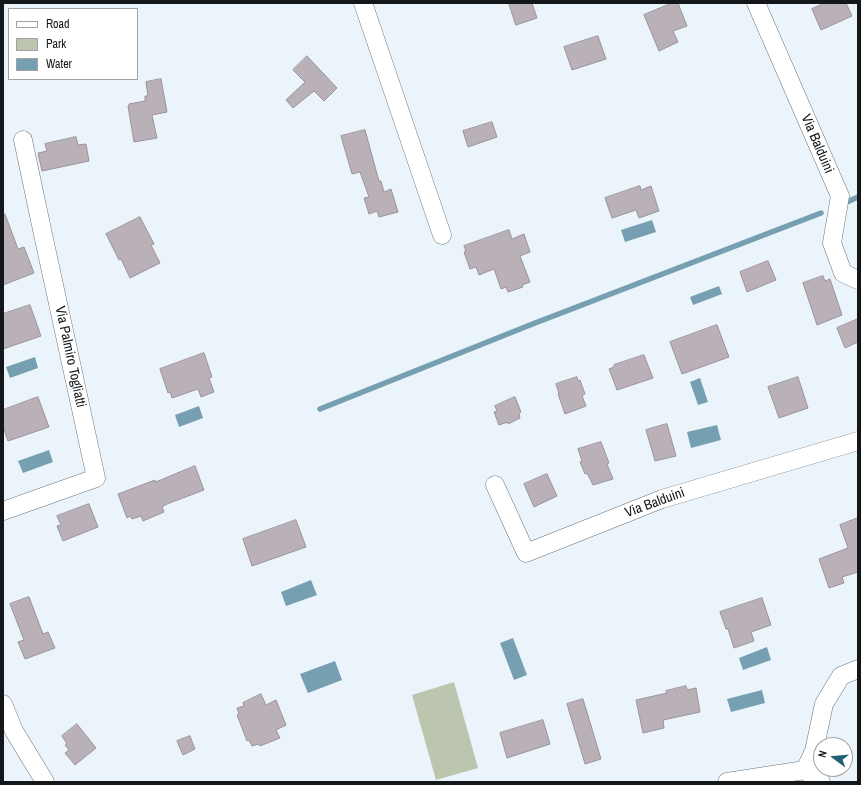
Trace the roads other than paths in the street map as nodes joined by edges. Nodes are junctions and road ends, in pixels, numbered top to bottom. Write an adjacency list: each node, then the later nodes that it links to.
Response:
1 (363, 3): 4 (street)
2 (756, 3): 5 (street, Via Balduini)
3 (24, 140): 8 (street, Via Palmiro Togliatti)
4 (442, 235)
5 (858, 280)
6 (858, 441): 7 (street, Via Balduini)
7 (495, 485)
8 (3, 511)
9 (858, 669): 11 (street)
10 (3, 704): 12 (street)
11 (805, 770): 13 (street); 14 (street)
12 (45, 782)
13 (727, 782)
14 (821, 782)

